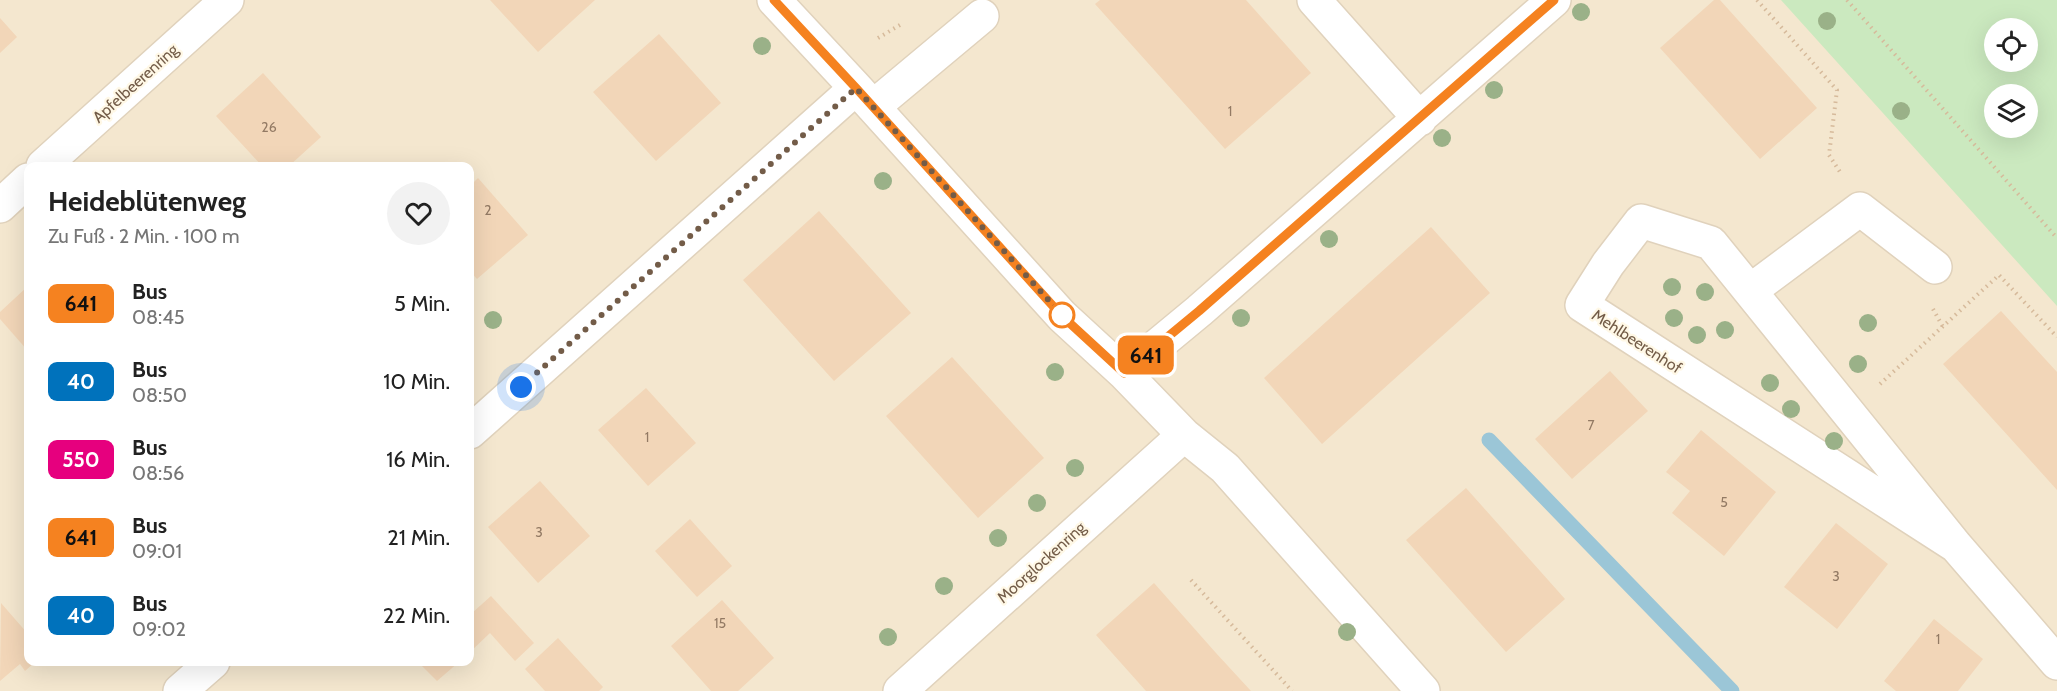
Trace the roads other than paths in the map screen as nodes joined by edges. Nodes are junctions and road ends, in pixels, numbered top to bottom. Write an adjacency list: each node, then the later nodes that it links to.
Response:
1 (227, 0): 8 (street, Apfelbeerenring)
2 (774, 0): 6 (street)
3 (1314, 0): 7 (street)
4 (1554, 0): 7 (street)
5 (982, 16): 6 (street)
6 (864, 97): 13 (street); 14 (street)
7 (1420, 119): 13 (street)
8 (47, 162)
9 (24, 184): 10 (street)
10 (0, 206)
11 (1935, 267): 12 (street)
12 (1750, 291): 16 (street, Mehlbeerenhof); 16 (street, Mehlbeerenhof)
13 (1124, 373): 15 (street)
14 (474, 429)
15 (1184, 435): 20 (street, Moorglockenring); 21 (street)
16 (1956, 546): 17 (street, Mehlbeerenhof)
17 (2057, 663)
18 (208, 666): 19 (street)
19 (180, 691)
20 (900, 691)
21 (1423, 691)

